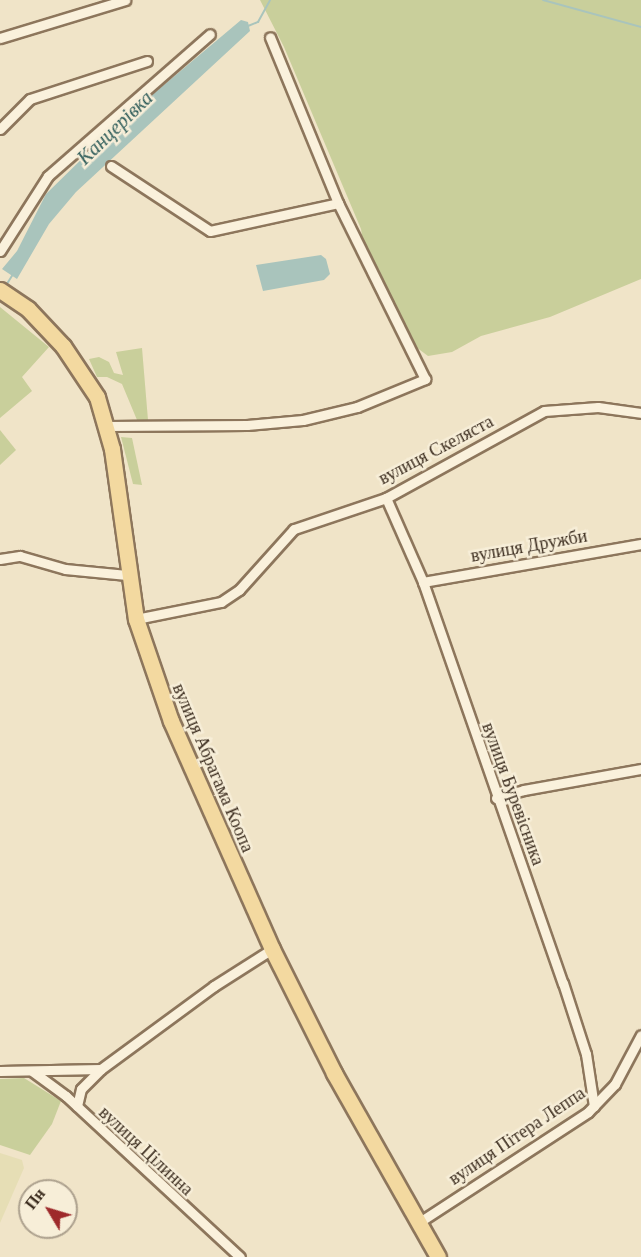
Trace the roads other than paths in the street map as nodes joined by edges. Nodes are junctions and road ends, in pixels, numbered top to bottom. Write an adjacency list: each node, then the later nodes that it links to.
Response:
1 (125, 0): 3 (street)
2 (210, 34): 11 (street)
3 (0, 38)
4 (270, 38): 10 (street)
5 (147, 61): 7 (street)
6 (0, 110): 7 (street)
7 (9, 117): 8 (street)
8 (0, 129)
9 (111, 166): 10 (street)
10 (338, 203): 14 (street)
11 (0, 251)
12 (0, 290): 14 (main road, вулиця Абрагама Коопа)
13 (641, 413): 15 (street, вулиця Скеляста)
14 (108, 426): 18 (main road, вулиця Абрагама Коопа)
15 (386, 498): 19 (street, вулиця Буревісника); 20 (street, вулиця Скеляста)
16 (641, 544): 19 (street, вулиця Дружби)
17 (0, 559): 18 (street)
18 (127, 575): 20 (main road, вулиця Абрагама Коопа)
19 (423, 582): 22 (street, вулиця Буревісника)
20 (136, 618): 23 (main road, вулиця Абрагама Коопа)
21 (641, 769): 22 (street)
22 (496, 798): 29 (street, вулиця Буревісника)
23 (272, 950): 25 (street); 30 (main road, вулиця Абрагама Коопа)
24 (641, 1035): 29 (street, вулиця Пітера Леппа)
25 (101, 1069): 26 (street); 28 (street)
26 (30, 1070): 27 (street); 28 (street, вулиця Цілинна)
27 (0, 1071)
28 (77, 1106): 31 (street, вулиця Цілинна)
29 (594, 1106): 30 (street, вулиця Пітера Леппа)
30 (418, 1223): 32 (main road, вулиця Абрагама Коопа)
31 (240, 1257)
32 (438, 1257)

